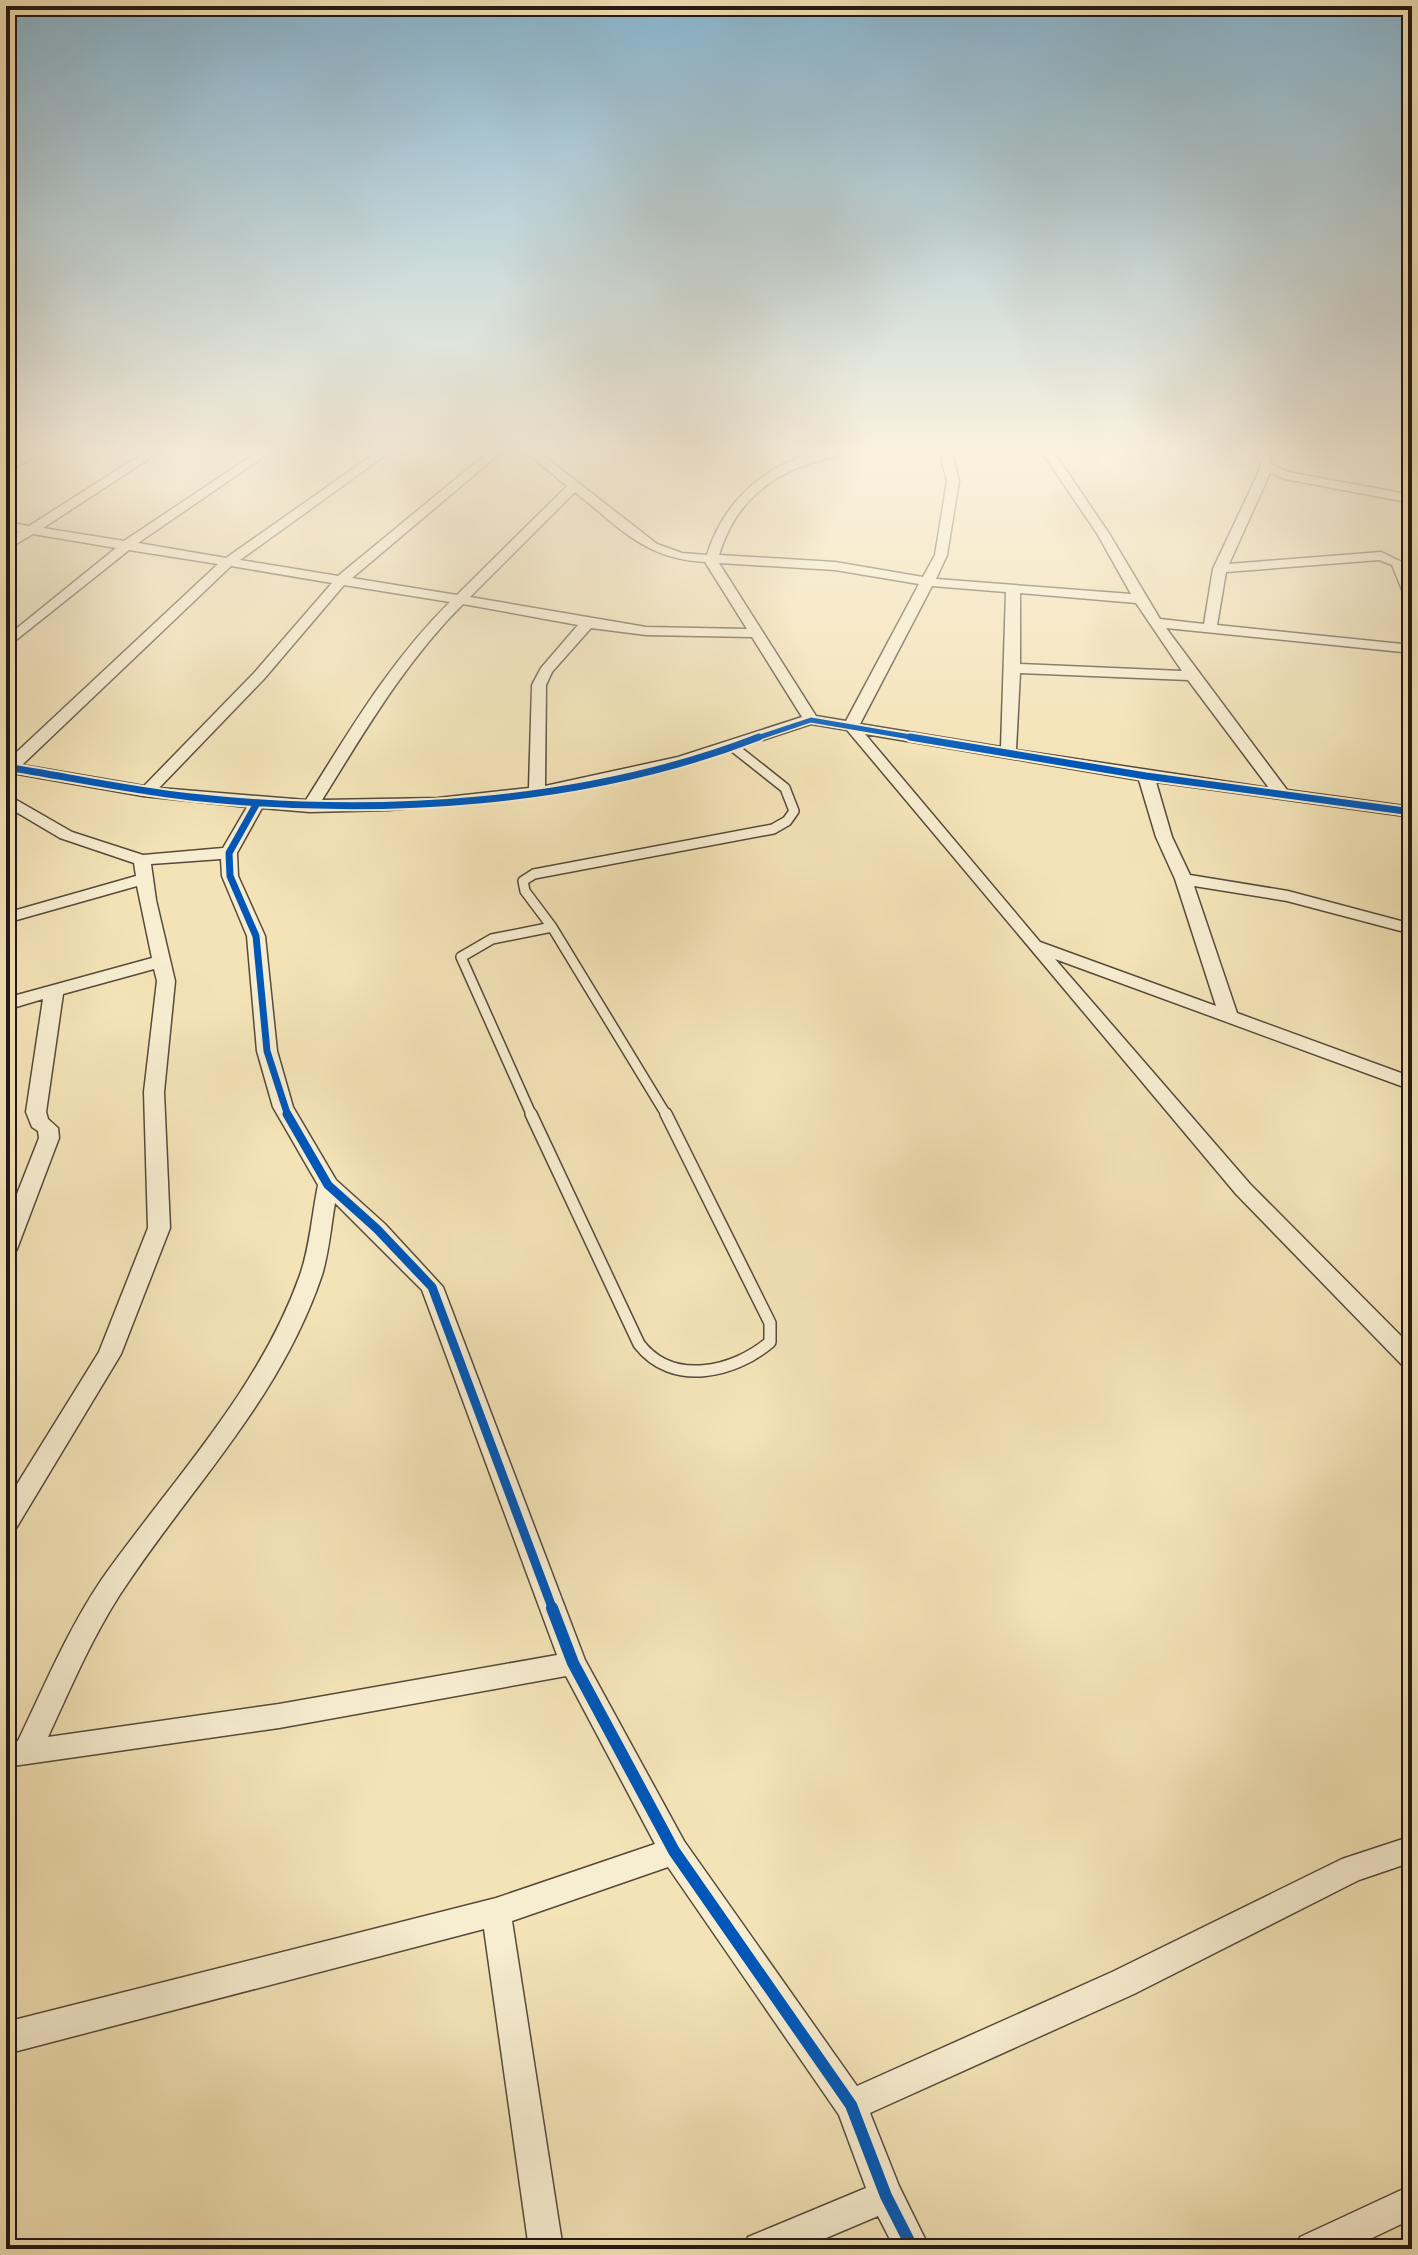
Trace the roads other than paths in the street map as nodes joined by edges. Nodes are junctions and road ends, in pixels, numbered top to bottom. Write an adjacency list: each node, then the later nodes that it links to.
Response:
1 (115, 554): 24 (street)
2 (174, 554): 12 (street)
3 (239, 554): 12 (street)
4 (372, 554): 14 (street)
5 (504, 554): 18 (street)
6 (672, 554): 11 (street)
7 (713, 554): 11 (street)
8 (941, 554): 15 (street)
9 (1115, 554): 19 (street)
10 (1227, 554): 13 (street)
11 (711, 561): 15 (street); 23 (street)
12 (228, 562): 14 (street); 32 (street)
13 (1220, 569): 17 (street); 22 (street)
14 (341, 580): 18 (street); 34 (street)
15 (929, 582): 16 (street); 29 (street)
16 (1013, 590): 19 (street); 26 (street)
17 (1412, 597)
18 (458, 599): 20 (street); 39 (street)
19 (1140, 599): 21 (street)
20 (588, 623): 23 (street); 35 (street)
21 (1156, 623): 22 (street); 27 (street)
22 (1210, 627): 25 (street)
23 (755, 633): 28 (street)
24 (6, 644)
25 (1412, 649)
26 (1013, 668): 27 (street); 31 (street)
27 (1192, 676): 36 (street)
28 (811, 720): 29 (street); 30 (street)
29 (851, 726): 31 (street); 47 (street)
30 (732, 746): 35 (street); 45 (lane)
31 (1008, 752): 33 (street)
32 (8, 768): 34 (street)
33 (1146, 776): 36 (street); 43 (street)
34 (148, 791): 38 (street)
35 (537, 792): 39 (street)
36 (1281, 793): 40 (street)
37 (6, 799): 42 (street)
38 (257, 803): 39 (street); 41 (street)
39 (310, 807)
40 (1412, 812)
41 (229, 853): 42 (street); 53 (street)
42 (143, 870): 44 (street); 48 (street)
43 (1183, 879): 46 (street); 51 (street)
44 (6, 918)
45 (552, 927): 45 (lane)
46 (1412, 929)
47 (1034, 946): 51 (street); 55 (street)
48 (161, 961): 49 (street); 56 (street)
49 (54, 990): 50 (street); 54 (street)
50 (6, 1004)
51 (1229, 1017): 52 (street)
52 (1412, 1084)
53 (328, 1185): 57 (street); 58 (street)
54 (6, 1249)
55 (1410, 1355)
56 (6, 1523)
57 (573, 1663): 58 (street); 60 (street)
58 (16, 1753)
59 (1412, 1849): 63 (street)
60 (674, 1851): 61 (street); 63 (street)
61 (496, 1912): 62 (street); 66 (street)
62 (6, 2038)
63 (851, 2105): 64 (street)
64 (886, 2196): 67 (street); 68 (street)
65 (1412, 2202): 69 (street)
66 (546, 2249)
67 (760, 2249)
68 (913, 2249)
69 (1312, 2249)

